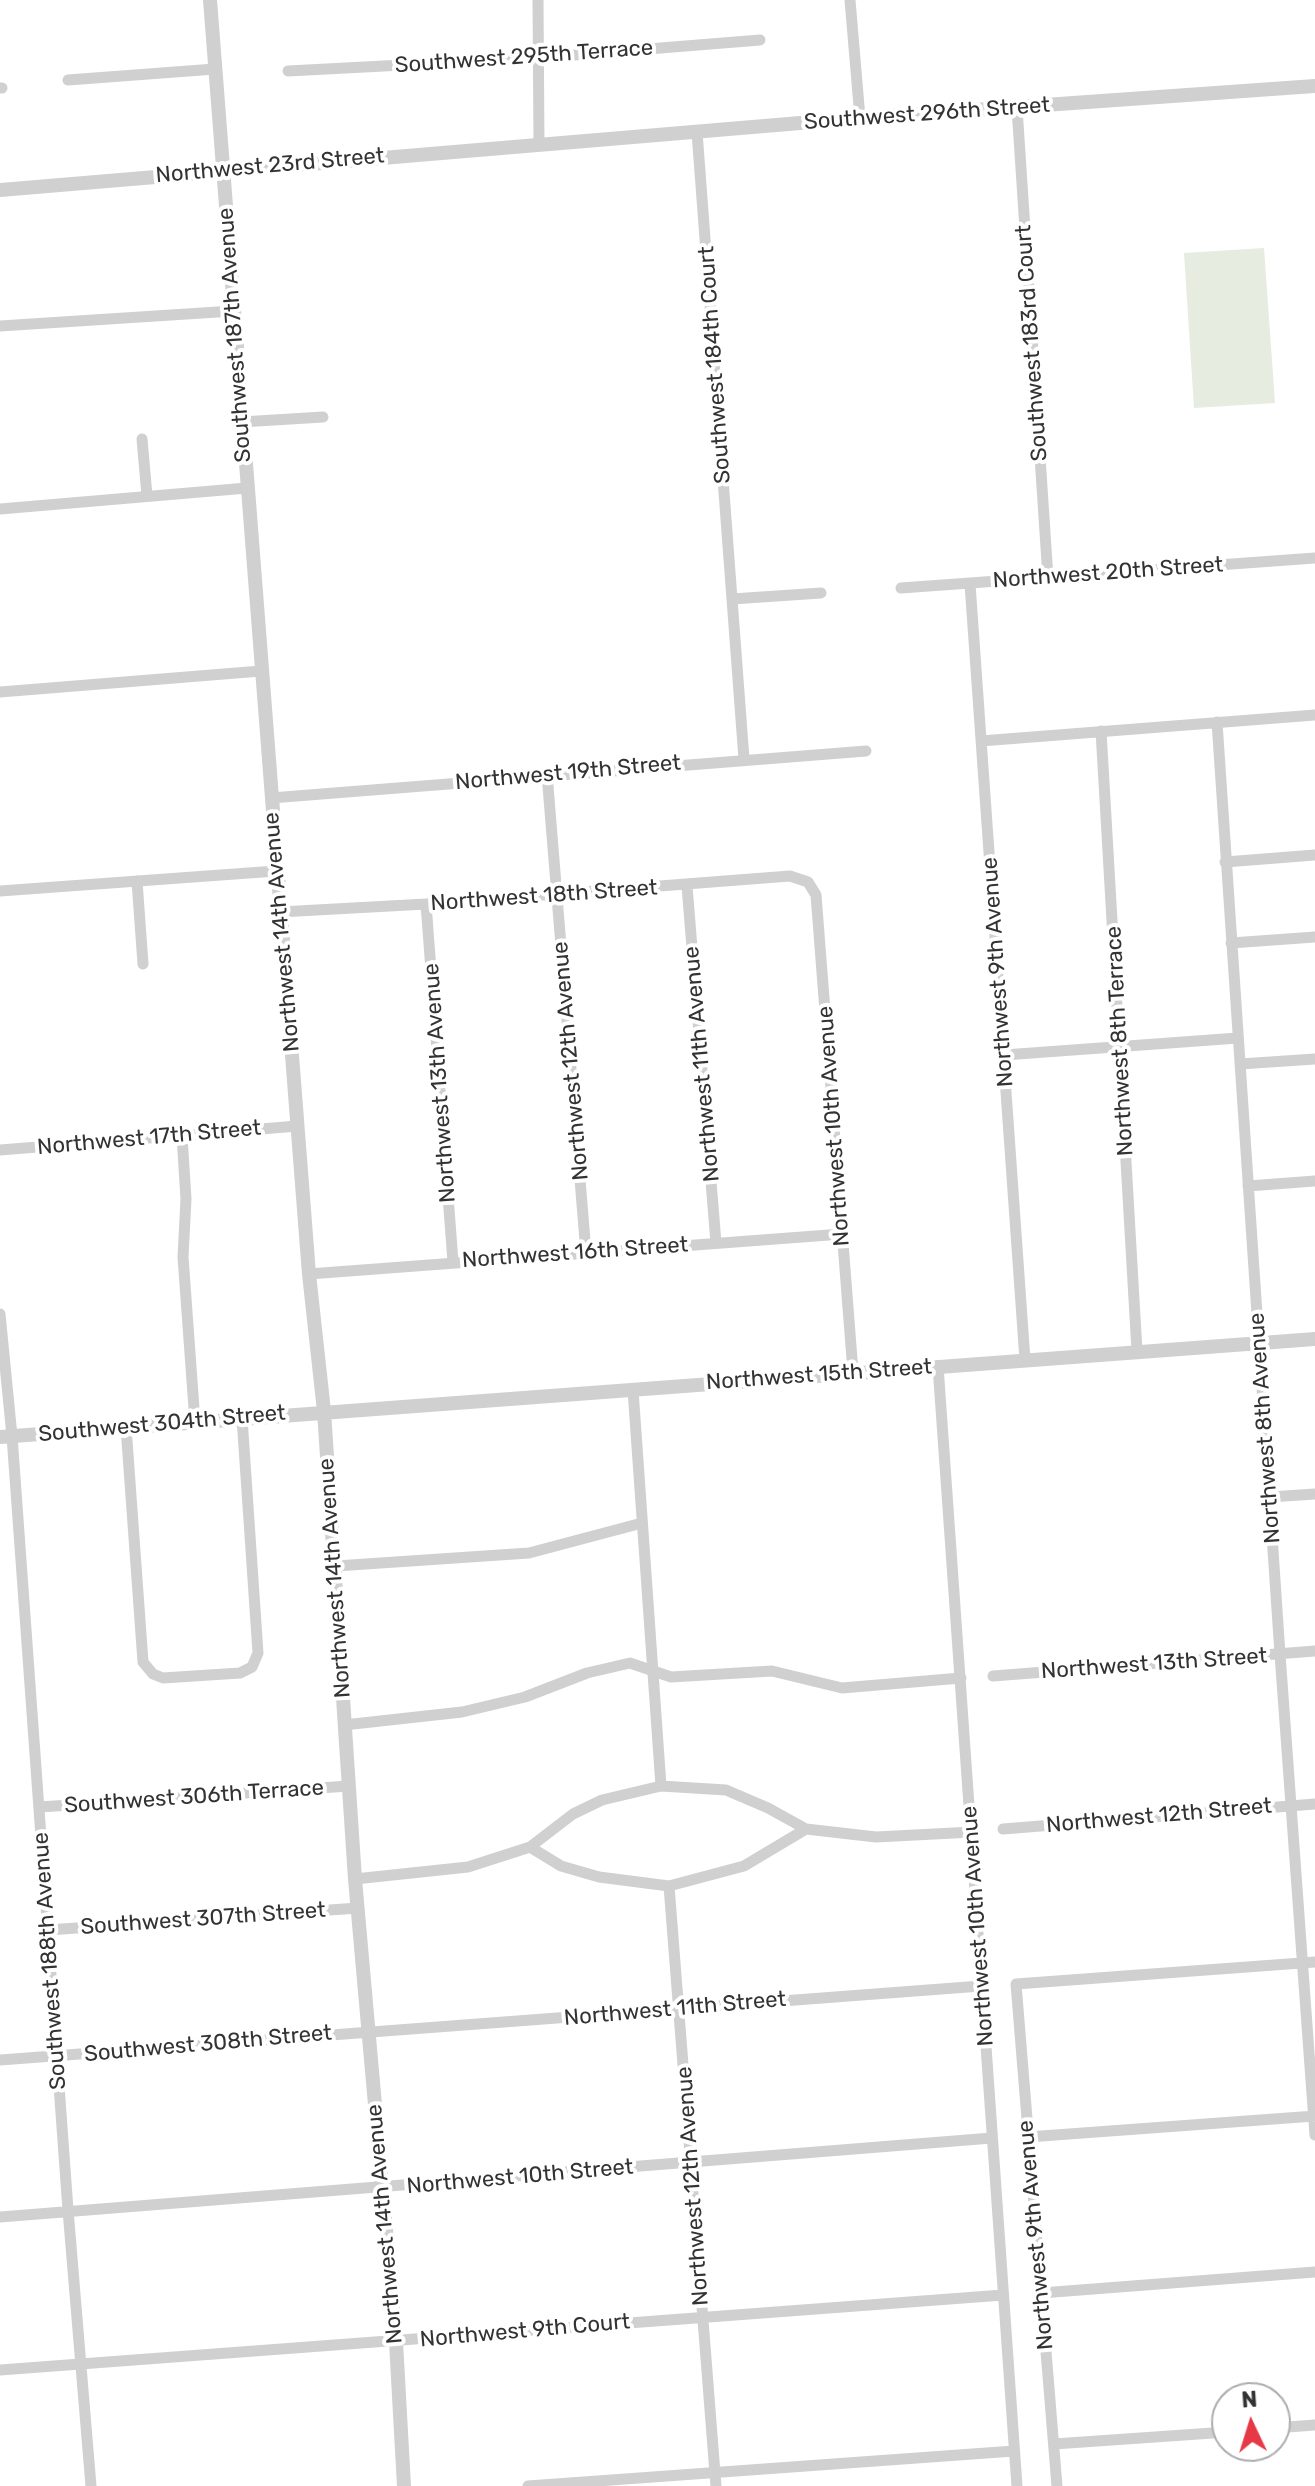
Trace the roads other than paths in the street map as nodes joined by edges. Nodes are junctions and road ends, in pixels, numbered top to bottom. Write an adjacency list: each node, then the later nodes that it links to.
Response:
1 (210, 0): 6 (street, Southwest 187th Avenue)
2 (538, 0): 5 (street)
3 (850, 0): 11 (street)
4 (760, 40): 5 (street, Southwest 295th Terrace)
5 (537, 58): 7 (street, Southwest 295th Terrace); 13 (street)
6 (215, 69): 8 (street); 14 (street, Southwest 187th Avenue)
7 (288, 71)
8 (68, 80)
9 (1315, 86): 10 (street, Southwest 296th Street)
10 (1017, 108): 11 (street, Southwest 296th Street); 25 (street, Southwest 183rd Court)
11 (860, 118): 12 (street, Southwest 296th Street)
12 (697, 132): 13 (street, Southwest 296th Street); 29 (street, Southwest 184th Court)
13 (539, 145): 14 (street, Northwest 23rd Street)
14 (222, 170): 15 (street, Northwest 23rd Street); 16 (street, Southwest 187th Avenue)
15 (0, 190)
16 (233, 311): 17 (street); 19 (street, Southwest 187th Avenue)
17 (0, 326)
18 (323, 417): 19 (street)
19 (241, 422): 21 (street, Southwest 187th Avenue)
20 (142, 439): 22 (street)
21 (247, 488): 22 (street); 30 (street, Southwest 187th Avenue)
22 (147, 496): 23 (street)
23 (0, 509)
24 (1315, 558): 25 (street, Northwest 20th Street)
25 (1048, 578): 26 (street, Northwest 20th Street)
26 (970, 584): 27 (street, Northwest 20th Street); 35 (street, Northwest 9th Avenue)
27 (901, 588)
28 (821, 593): 29 (street)
29 (732, 599): 37 (street, Southwest 184th Court)
30 (261, 671): 31 (street); 39 (street, Northwest 14th Avenue)
31 (0, 692)
32 (1315, 715): 33 (street)
33 (1217, 722): 34 (street); 41 (street, Northwest 8th Avenue)
34 (1101, 731): 35 (street); 54 (street, Northwest 8th Terrace)
35 (981, 741): 55 (street, Northwest 9th Avenue)
36 (866, 751): 37 (street, Northwest 19th Street)
37 (744, 759): 38 (street, Northwest 19th Street)
38 (547, 774): 39 (street, Northwest 19th Street); 47 (street, Northwest 12th Avenue)
39 (271, 798): 42 (street, Northwest 14th Avenue)
40 (1315, 855): 41 (street)
41 (1225, 862): 51 (street, Northwest 8th Avenue)
42 (276, 871): 43 (street); 49 (street, Northwest 14th Avenue)
43 (137, 881): 46 (street); 52 (street)
44 (808, 882): 45 (street, Northwest 18th Street); 63 (street, Northwest 10th Avenue)
45 (687, 886): 47 (street, Northwest 18th Street); 64 (street, Northwest 11th Avenue)
46 (0, 891)
47 (558, 894): 48 (street, Northwest 18th Street); 65 (street, Northwest 12th Avenue)
48 (426, 904): 49 (street, Northwest 18th Street); 66 (street, Northwest 13th Avenue)
49 (280, 912): 58 (street, Northwest 14th Avenue)
50 (1315, 937): 51 (street)
51 (1231, 943): 53 (street, Northwest 8th Avenue)
52 (143, 964)
53 (1238, 1038): 54 (street); 57 (street, Northwest 8th Avenue)
54 (1120, 1047): 55 (street); 71 (street, Northwest 8th Terrace)
55 (1004, 1055): 72 (street, Northwest 9th Avenue)
56 (1315, 1059): 57 (street)
57 (1240, 1064): 62 (street, Northwest 8th Avenue)
58 (298, 1126): 59 (street, Northwest 17th Street); 67 (street, Northwest 14th Avenue)
59 (182, 1136): 60 (street, Northwest 17th Street); 78 (street)
60 (0, 1150)
61 (1315, 1181): 62 (street)
62 (1248, 1186): 70 (street, Northwest 8th Avenue)
63 (842, 1234): 64 (street, Northwest 16th Street); 74 (street, Northwest 10th Avenue)
64 (716, 1243): 65 (street, Northwest 16th Street)
65 (586, 1253): 66 (street, Northwest 16th Street)
66 (453, 1262): 67 (street, Northwest 16th Street)
67 (309, 1274): 76 (street, Northwest 14th Avenue)
68 (0, 1314): 80 (street, Southwest 188th Avenue)
69 (1315, 1339): 70 (street, Northwest 15th Street)
70 (1260, 1343): 71 (street, Northwest 15th Street); 82 (street, Northwest 8th Avenue)
71 (1137, 1351): 72 (street, Northwest 15th Street)
72 (1025, 1360): 73 (street, Northwest 15th Street)
73 (938, 1366): 74 (street, Northwest 15th Street); 89 (street, Northwest 10th Avenue)
74 (853, 1372): 75 (street, Northwest 15th Street)
75 (633, 1390): 76 (street, Northwest 15th Street); 83 (street)
76 (324, 1411): 77 (street, Southwest 304th Street); 84 (street, Northwest 14th Avenue)
77 (242, 1418): 78 (street, Southwest 304th Street); 79 (street)
78 (195, 1422): 79 (street, Southwest 304th Street)
79 (126, 1427): 80 (street, Southwest 304th Street)
80 (6, 1437): 95 (street, Southwest 188th Avenue)
81 (1315, 1494): 82 (street)
82 (1270, 1497): 86 (street, Northwest 8th Avenue)
83 (642, 1523): 84 (street); 87 (street)
84 (336, 1566): 90 (street, Northwest 14th Avenue)
85 (1315, 1651): 86 (street, Northwest 13th Street)
86 (1280, 1654): 88 (street, Northwest 13th Street); 94 (street, Northwest 8th Avenue)
87 (654, 1670): 89 (street); 90 (street); 92 (street)
88 (993, 1676)
89 (961, 1678): 98 (street, Northwest 10th Avenue)
90 (344, 1725): 91 (street, Northwest 14th Avenue)
91 (349, 1786): 95 (street, Southwest 306th Terrace); 100 (street, Northwest 14th Avenue)
92 (661, 1786): 96 (street); 99 (street)
93 (1315, 1804): 94 (street, Northwest 12th Street)
94 (1291, 1805): 97 (street, Northwest 12th Street); 105 (street, Northwest 8th Avenue)
95 (40, 1807): 103 (street, Southwest 188th Avenue)
96 (806, 1829): 98 (street); 101 (street)
97 (1003, 1829)
98 (973, 1832): 106 (street, Northwest 10th Avenue)
99 (530, 1847): 100 (street); 101 (street)
100 (355, 1879): 102 (street, Northwest 14th Avenue)
101 (669, 1886): 107 (street, Northwest 12th Avenue)
102 (358, 1908): 103 (street, Southwest 307th Street); 108 (street, Northwest 14th Avenue)
103 (48, 1930): 109 (street, Southwest 188th Avenue)
104 (1315, 1962): 105 (street)
105 (1302, 1963): 111 (street, Northwest 8th Avenue); 113 (street, Northwest 9th Avenue)
106 (981, 1986): 107 (street, Northwest 11th Street); 114 (street, Northwest 10th Avenue)
107 (679, 2009): 108 (street, Northwest 11th Street); 115 (street, Northwest 12th Avenue)
108 (368, 2032): 109 (street, Southwest 308th Street); 116 (street, Northwest 14th Avenue)
109 (58, 2056): 110 (street, Southwest 308th Street); 117 (street, Southwest 188th Avenue)
110 (0, 2060)
111 (1314, 2116): 112 (street, Northwest 8th Avenue); 113 (street)
112 (1315, 2135)
113 (1028, 2137): 120 (street, Northwest 9th Avenue)
114 (992, 2138): 115 (street, Northwest 10th Street); 121 (street, Northwest 10th Avenue)
115 (692, 2163): 116 (street, Northwest 10th Street); 122 (street, Northwest 12th Avenue)
116 (381, 2188): 117 (street, Northwest 10th Street); 123 (street, Northwest 14th Avenue)
117 (68, 2210): 118 (street, Northwest 10th Street); 124 (street, Southwest 188th Avenue)
118 (0, 2217)
119 (1315, 2272): 120 (street)
120 (1041, 2293): 129 (street, Northwest 9th Avenue)
121 (1003, 2295): 122 (street, Northwest 9th Court); 130 (street, Northwest 10th Avenue)
122 (703, 2317): 123 (street, Northwest 9th Court); 131 (street, Northwest 12th Avenue)
123 (396, 2342): 124 (street, Northwest 9th Court); 133 (street, Northwest 14th Avenue)
124 (80, 2365): 125 (street, Northwest 9th Court); 132 (street, Southwest 188th Avenue)
125 (0, 2370)
126 (1315, 2425): 127 (street)
127 (1291, 2427)
128 (1211, 2433): 129 (street)
129 (1054, 2444): 137 (street, Northwest 9th Avenue)
130 (1014, 2451): 131 (street); 136 (street, Northwest 10th Avenue)
131 (715, 2471): 134 (street); 135 (street, Northwest 12th Avenue)
132 (91, 2486)
133 (404, 2486)
134 (528, 2486)
135 (716, 2486)
136 (1017, 2486)
137 (1057, 2486)

